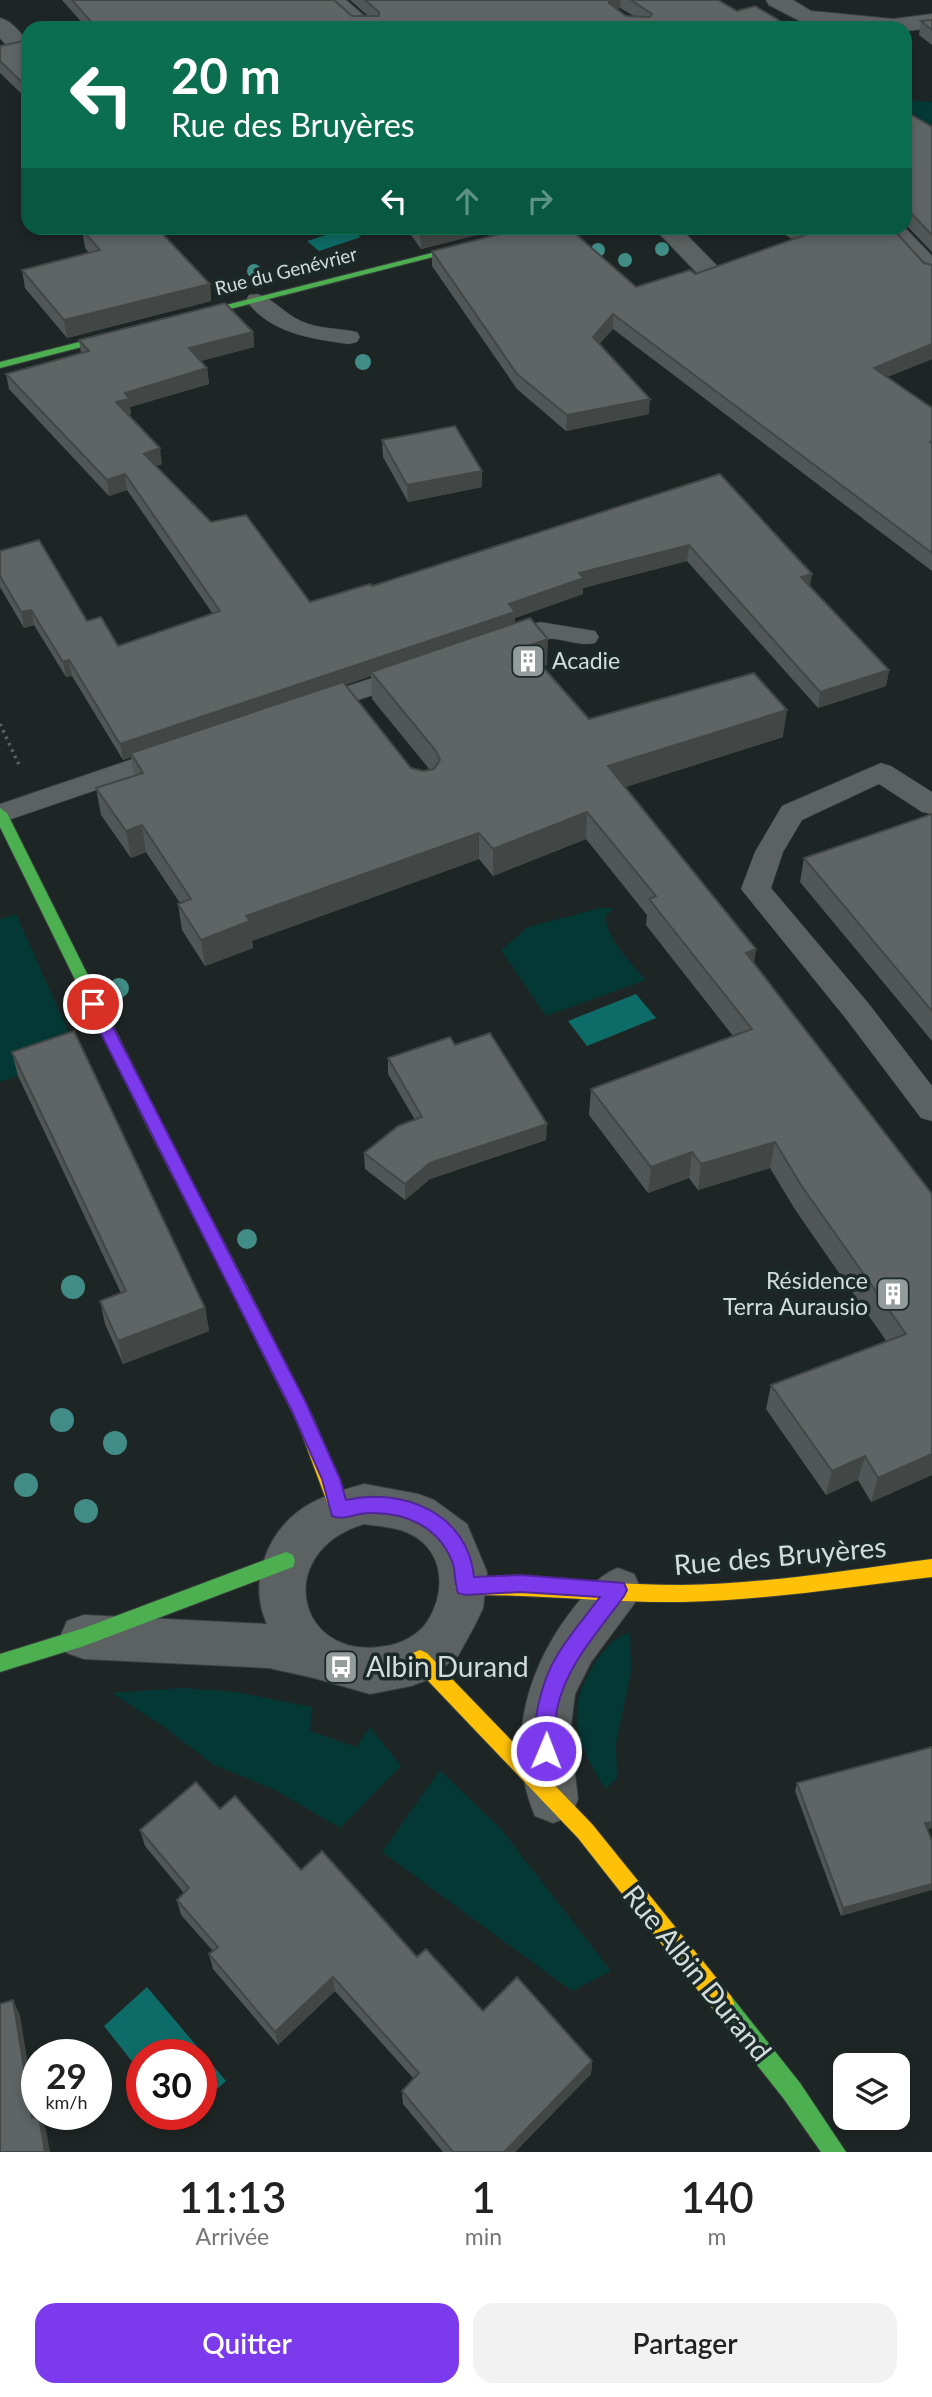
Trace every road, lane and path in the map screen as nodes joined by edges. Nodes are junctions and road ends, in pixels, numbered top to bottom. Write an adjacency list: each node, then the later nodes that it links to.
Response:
1 (333, 0): 3 (street)
2 (777, 0): 4 (street)
3 (358, 21)
4 (845, 21)
5 (932, 21): 6 (street)
6 (912, 24)
7 (0, 25): 8 (street)
8 (18, 43)
9 (513, 235): 14 (street, Rue du Genévrier)
10 (673, 235): 12 (street)
11 (898, 235): 13 (street)
12 (706, 269)
13 (932, 271)
14 (257, 300): 15 (lane); 16 (street, Rue du Genévrier)
15 (349, 337)
16 (0, 365)
17 (586, 636): 18 (lane)
18 (477, 651)
19 (439, 664): 20 (lane)
20 (288, 715)
21 (0, 724): 23 (path)
22 (199, 745): 25 (lane)
23 (21, 769)
24 (932, 805): 26 (lane)
25 (0, 814): 27 (street)
26 (932, 1109)
27 (339, 1510): 28 (street); 30 (street)
28 (286, 1561): 32 (street); 33 (street)
29 (932, 1568): 31 (street, Rue des Bruyères)
30 (465, 1586): 31 (street, Rue des Bruyères); 34 (street)
31 (632, 1591): 36 (street)
32 (85, 1637): 33 (street); 35 (street)
33 (317, 1656): 34 (street)
34 (420, 1659): 36 (street, Rue Albin Durand)
35 (0, 1663)
36 (553, 1798): 37 (street, Rue Albin Durand)
37 (835, 2152)

